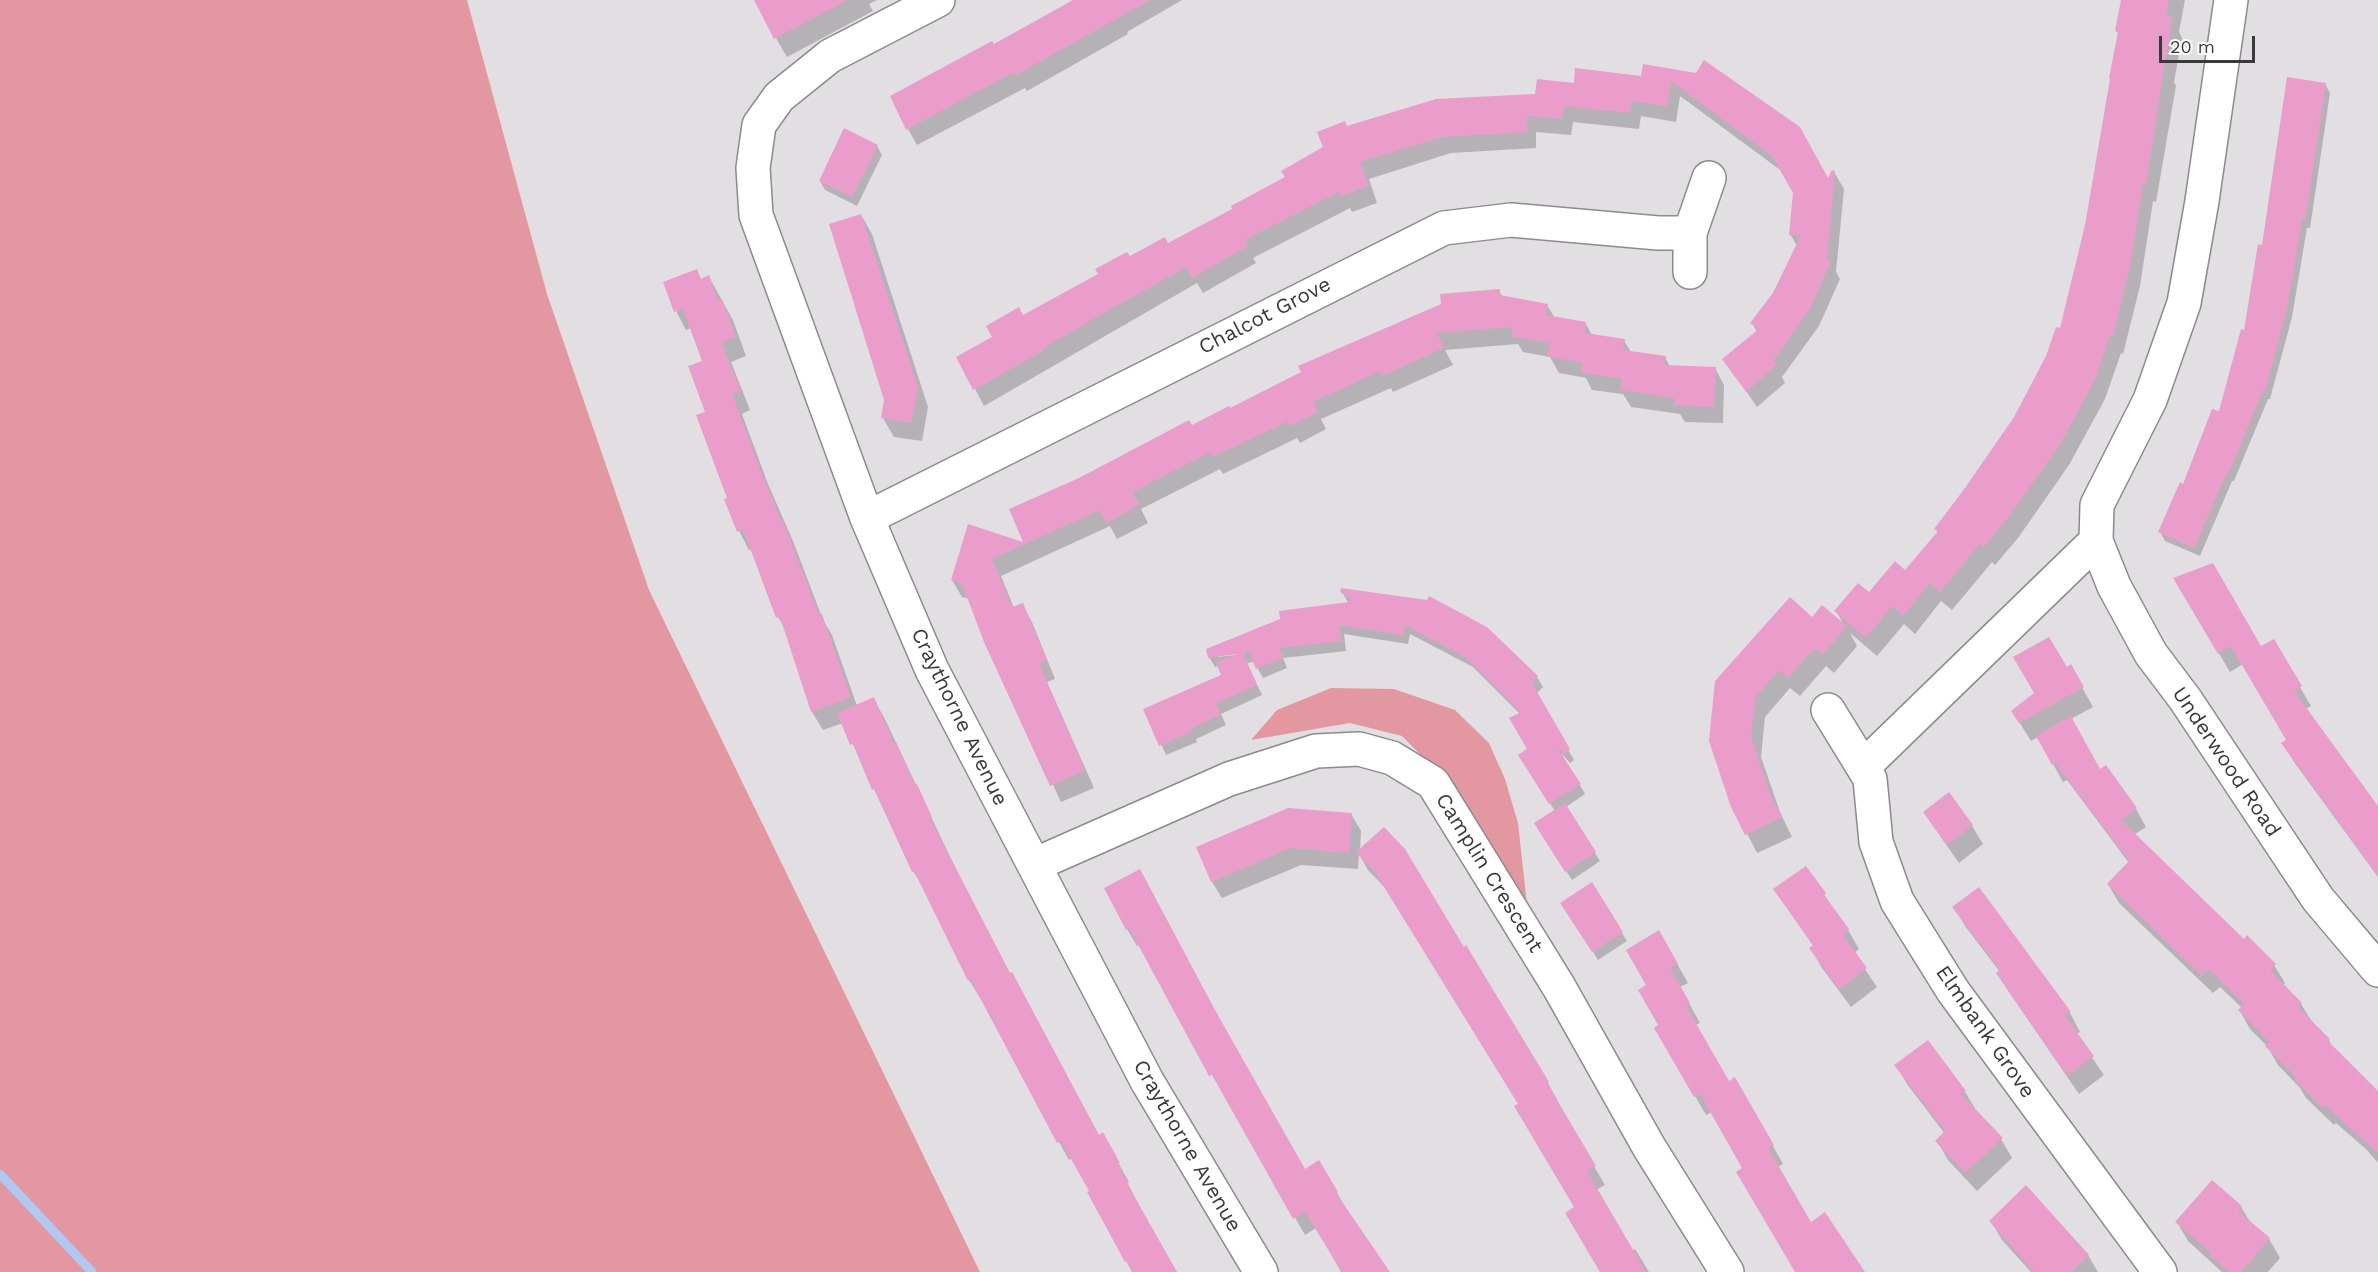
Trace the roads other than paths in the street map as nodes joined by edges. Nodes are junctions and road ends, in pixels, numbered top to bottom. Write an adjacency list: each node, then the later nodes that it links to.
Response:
1 (938, 0): 6 (street, Craythorne Avenue)
2 (2231, 0): 7 (street)
3 (1709, 178): 4 (street)
4 (1690, 233): 5 (street); 6 (street, Chalcot Grove)
5 (1690, 273)
6 (867, 518): 10 (street, Craythorne Avenue)
7 (2096, 541): 9 (street); 11 (street, Underwood Road)
8 (1828, 710): 9 (street, Elmbank Grove)
9 (1863, 767): 14 (street, Elmbank Grove)
10 (1034, 865): 12 (street, Craythorne Avenue); 13 (street, Camplin Crescent)
11 (2378, 970)
12 (1261, 1272)
13 (1727, 1272)
14 (2160, 1272)

